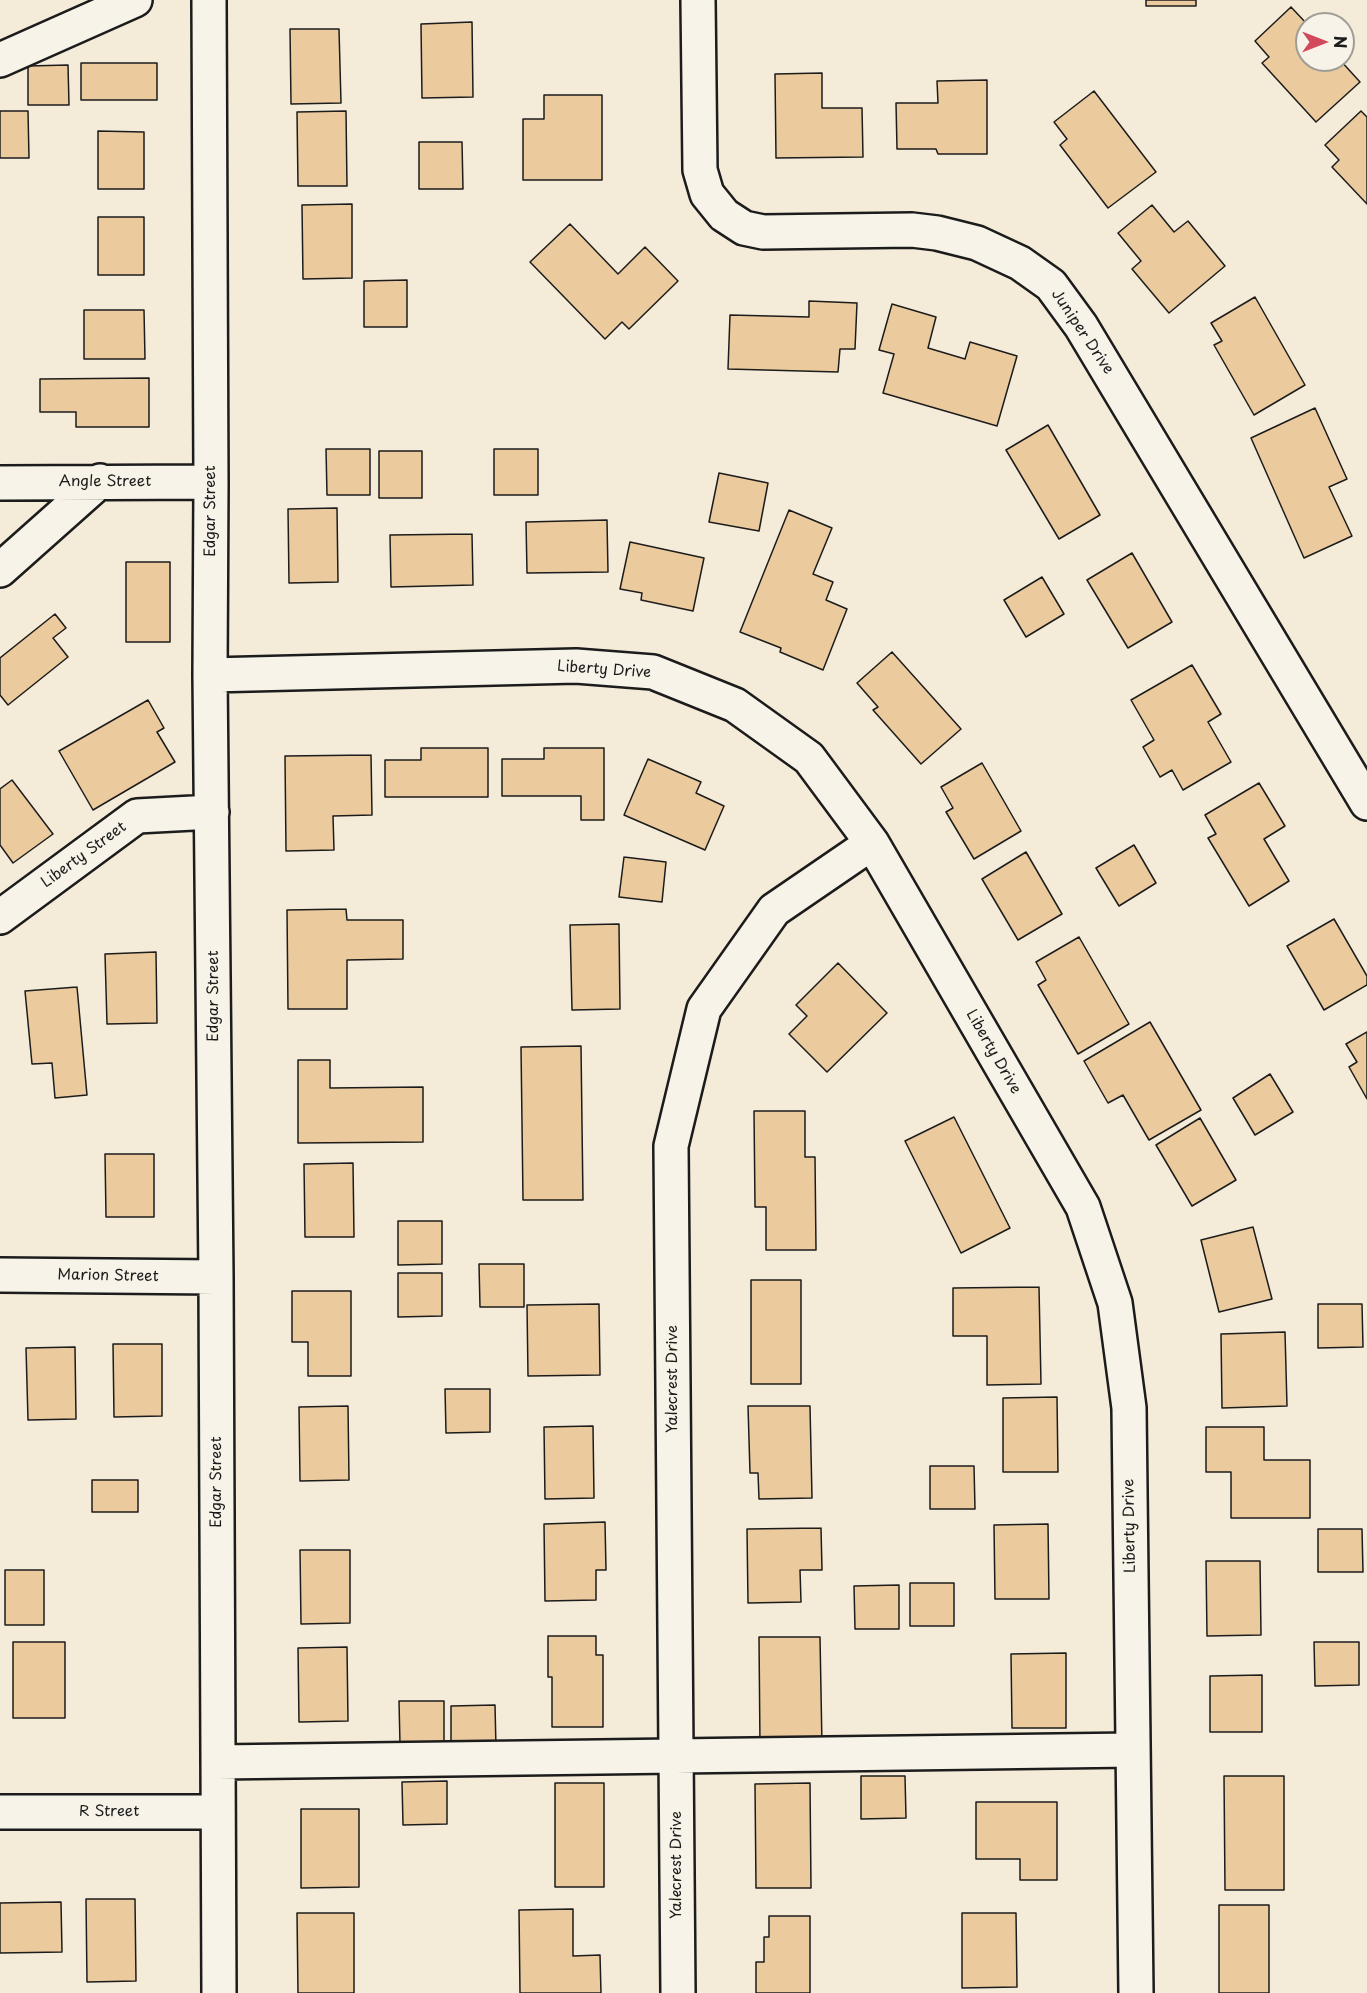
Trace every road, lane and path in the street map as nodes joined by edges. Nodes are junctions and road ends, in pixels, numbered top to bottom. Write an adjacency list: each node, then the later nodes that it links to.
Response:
1 (135, 0): 4 (street)
2 (208, 0): 6 (street, Edgar Street)
3 (698, 0): 10 (street, Juniper Drive)
4 (0, 60)
5 (100, 482): 6 (street, Angle Street); 7 (street, Angle Street); 8 (street)
6 (211, 482): 9 (street, Edgar Street)
7 (0, 483)
8 (0, 570)
9 (210, 675): 11 (street, Edgar Street); 12 (street, Liberty Drive)
10 (1367, 803)
11 (212, 812): 13 (street, Liberty Street); 15 (street, Edgar Street)
12 (873, 843): 16 (street, Liberty Drive); 17 (street, Yalecrest Drive)
13 (0, 917)
14 (0, 1275): 15 (street, Marion Street)
15 (216, 1277): 18 (street, Edgar Street)
16 (1132, 1750): 17 (street); 23 (street, Liberty Drive)
17 (676, 1755): 18 (street); 22 (street, Yalecrest Drive)
18 (218, 1762): 20 (street, Edgar Street)
19 (0, 1812): 20 (street, R Street)
20 (218, 1812): 21 (street, Edgar Street)
21 (219, 1993)
22 (678, 1993)
23 (1136, 1993)

